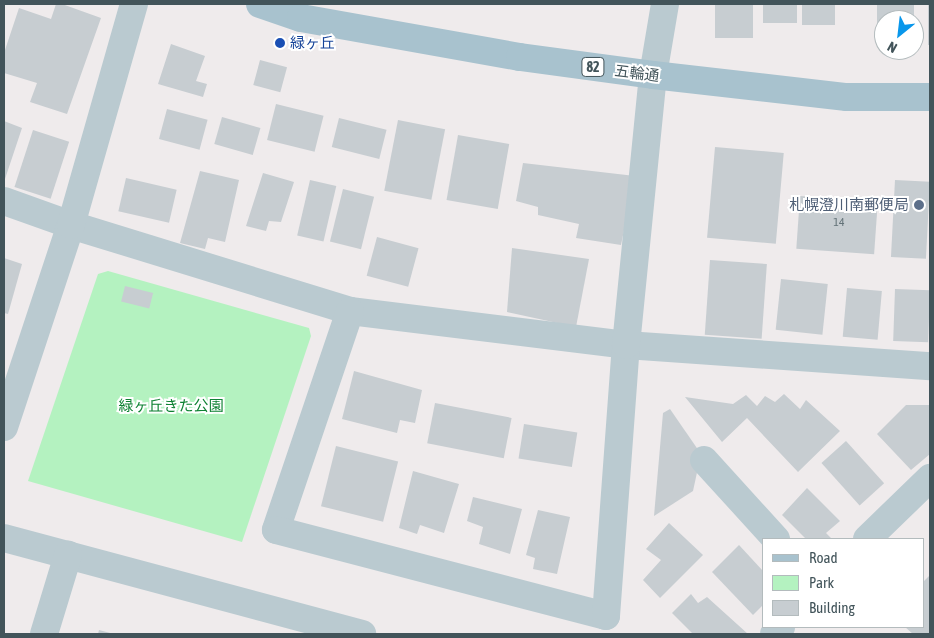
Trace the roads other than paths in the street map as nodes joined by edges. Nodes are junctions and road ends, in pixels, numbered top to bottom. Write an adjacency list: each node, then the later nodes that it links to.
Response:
1 (134, 4): 7 (street)
2 (260, 4): 4 (main road, 五輪通 / 82)
3 (664, 4): 4 (street)
4 (653, 75): 5 (main road, 五輪通 / 82); 9 (street)
5 (930, 97)
6 (4, 201): 7 (street)
7 (70, 225): 8 (street); 11 (street)
8 (350, 311): 9 (street); 9 (street)
9 (626, 345): 10 (street)
10 (930, 366)
11 (4, 427)
12 (704, 460): 15 (street)
13 (930, 478): 16 (street)
14 (4, 538): 17 (street)
15 (775, 538)
16 (869, 538)
17 (68, 554): 18 (street); 19 (street)
18 (44, 634)
19 (362, 634)

